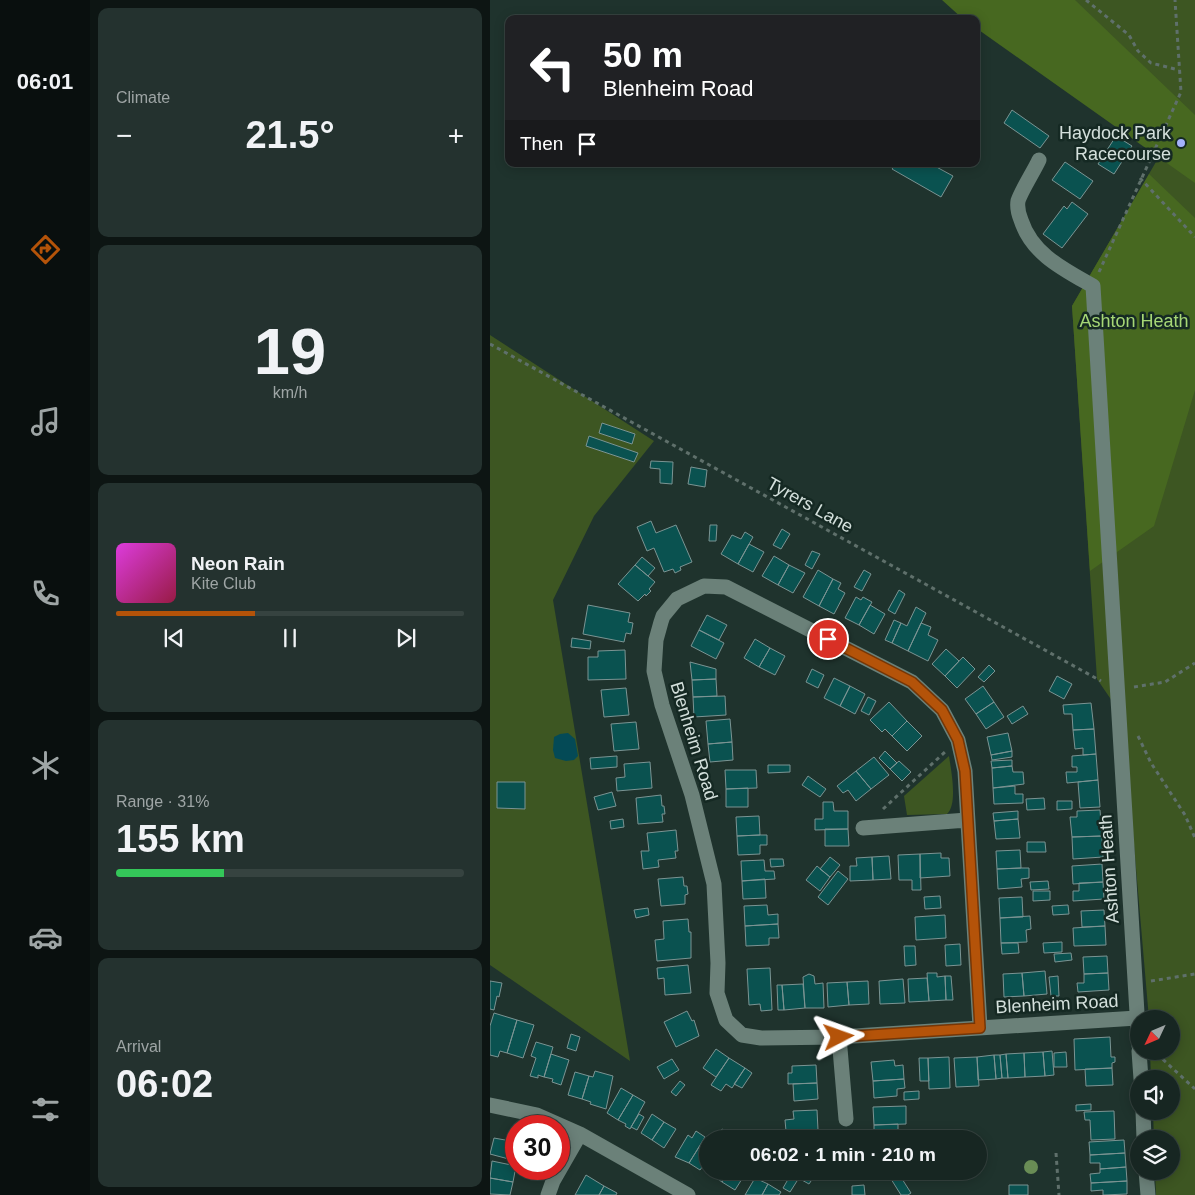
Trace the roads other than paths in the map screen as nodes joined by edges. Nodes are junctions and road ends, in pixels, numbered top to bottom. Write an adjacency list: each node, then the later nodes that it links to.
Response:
1 (1039, 160): 4 (street, Ashton Heath)
2 (967, 820): 3 (street); 6 (street, Blenheim Road); 7 (street, Blenheim Road)
3 (863, 828)
4 (1137, 1010)
5 (1130, 1018): 6 (street, Blenheim Road)
6 (980, 1028): 7 (street, Blenheim Road)
7 (839, 1037): 9 (street)
8 (490, 1105): 10 (street)
9 (846, 1119)
10 (580, 1134): 12 (street); 13 (street)
11 (1147, 1180): 14 (street)
12 (548, 1195)
13 (688, 1195)
14 (1148, 1195)

